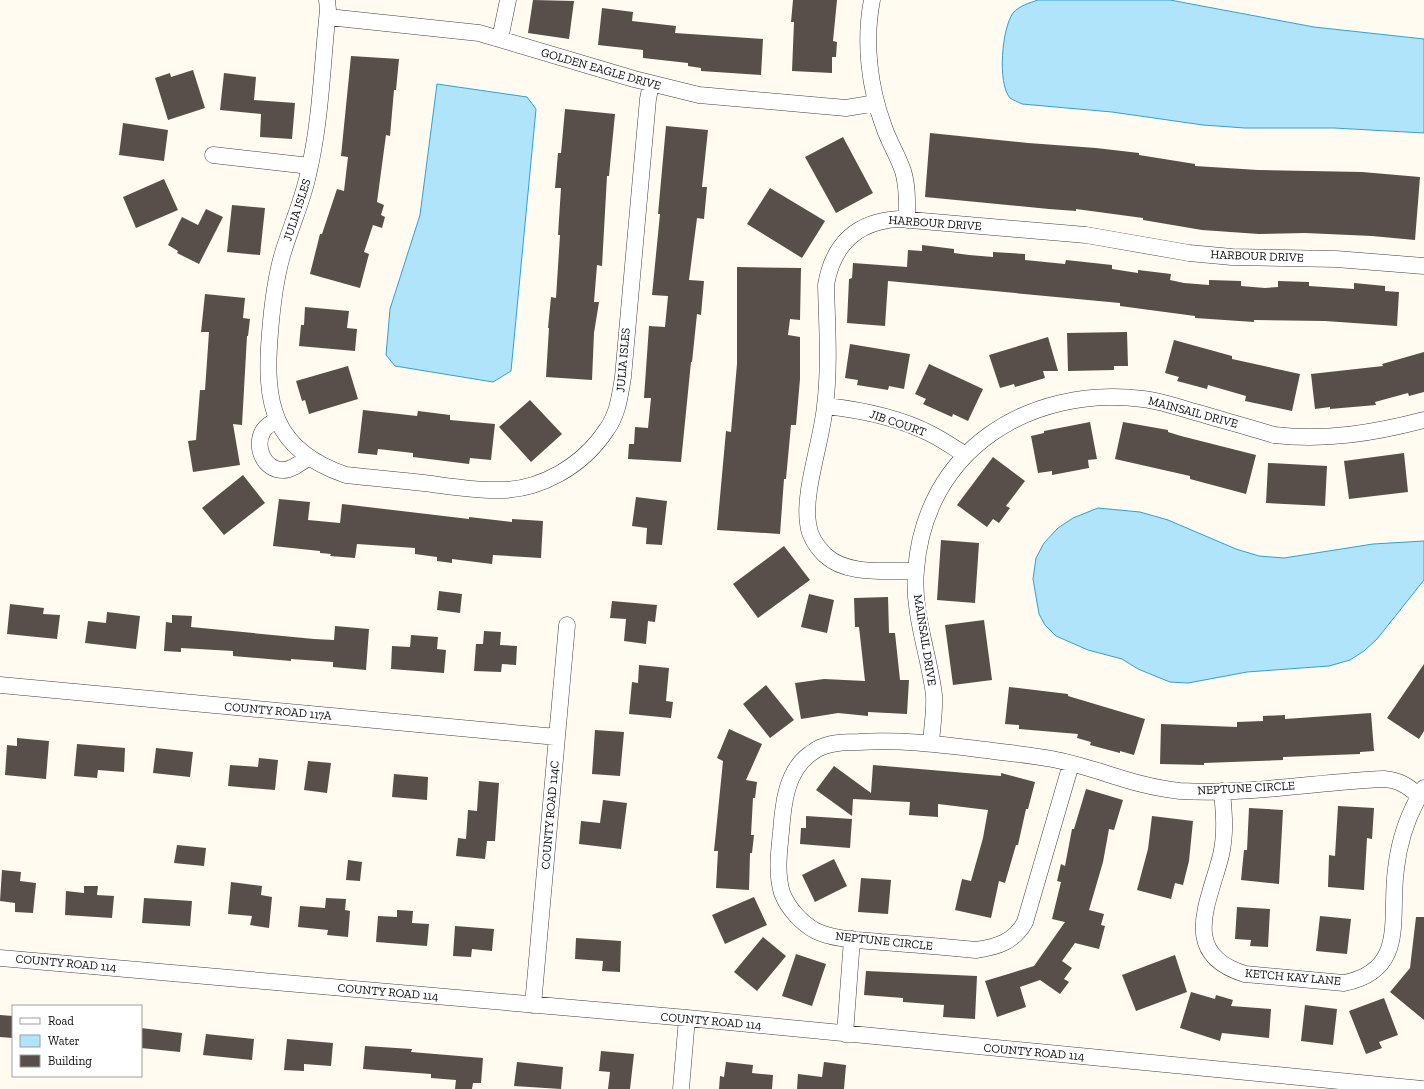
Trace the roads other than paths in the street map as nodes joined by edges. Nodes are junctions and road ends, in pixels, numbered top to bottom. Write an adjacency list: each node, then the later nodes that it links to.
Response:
1 (327, 0): 4 (street, JULIA ISLES)
2 (508, 0): 5 (street)
3 (872, 0): 7 (street)
4 (328, 17): 5 (street, GOLDEN EAGLE DRIVE); 9 (street, JULIA ISLES)
5 (500, 39): 6 (street, GOLDEN EAGLE DRIVE)
6 (652, 84): 7 (street, GOLDEN EAGLE DRIVE); 16 (street, JULIA ISLES)
7 (876, 103): 10 (street)
8 (213, 155): 9 (street)
9 (310, 166): 13 (street, JULIA ISLES)
10 (907, 220): 11 (street, HARBOUR DRIVE); 12 (street, HARBOUR DRIVE)
11 (1424, 266)
12 (826, 406): 15 (street, JIB COURT); 17 (street, HARBOUR DRIVE)
13 (277, 419): 16 (street, JULIA ISLES); 16 (street)
14 (1424, 420): 15 (street, MAINSAIL DRIVE)
15 (966, 455): 17 (street, MAINSAIL DRIVE)
16 (308, 458)
17 (915, 571): 21 (street, MAINSAIL DRIVE)
18 (567, 625): 20 (street, COUNTY ROAD 114C)
19 (0, 685): 20 (street, COUNTY ROAD 117A)
20 (557, 736): 27 (street, COUNTY ROAD 114C)
21 (931, 743): 22 (street, NEPTUNE CIRCLE); 25 (street, NEPTUNE CIRCLE)
22 (1071, 764): 23 (street, NEPTUNE CIRCLE); 25 (street, NEPTUNE CIRCLE)
23 (1222, 791): 24 (street, NEPTUNE CIRCLE); 24 (street, KETCH KAY LANE)
24 (1422, 792)
25 (852, 939): 29 (street)
26 (0, 958): 27 (street, COUNTY ROAD 114)
27 (533, 1005): 28 (street, COUNTY ROAD 114)
28 (687, 1018): 29 (street, COUNTY ROAD 114); 30 (street)
29 (845, 1034): 31 (street, COUNTY ROAD 114)
30 (681, 1089)
31 (1422, 1089)

